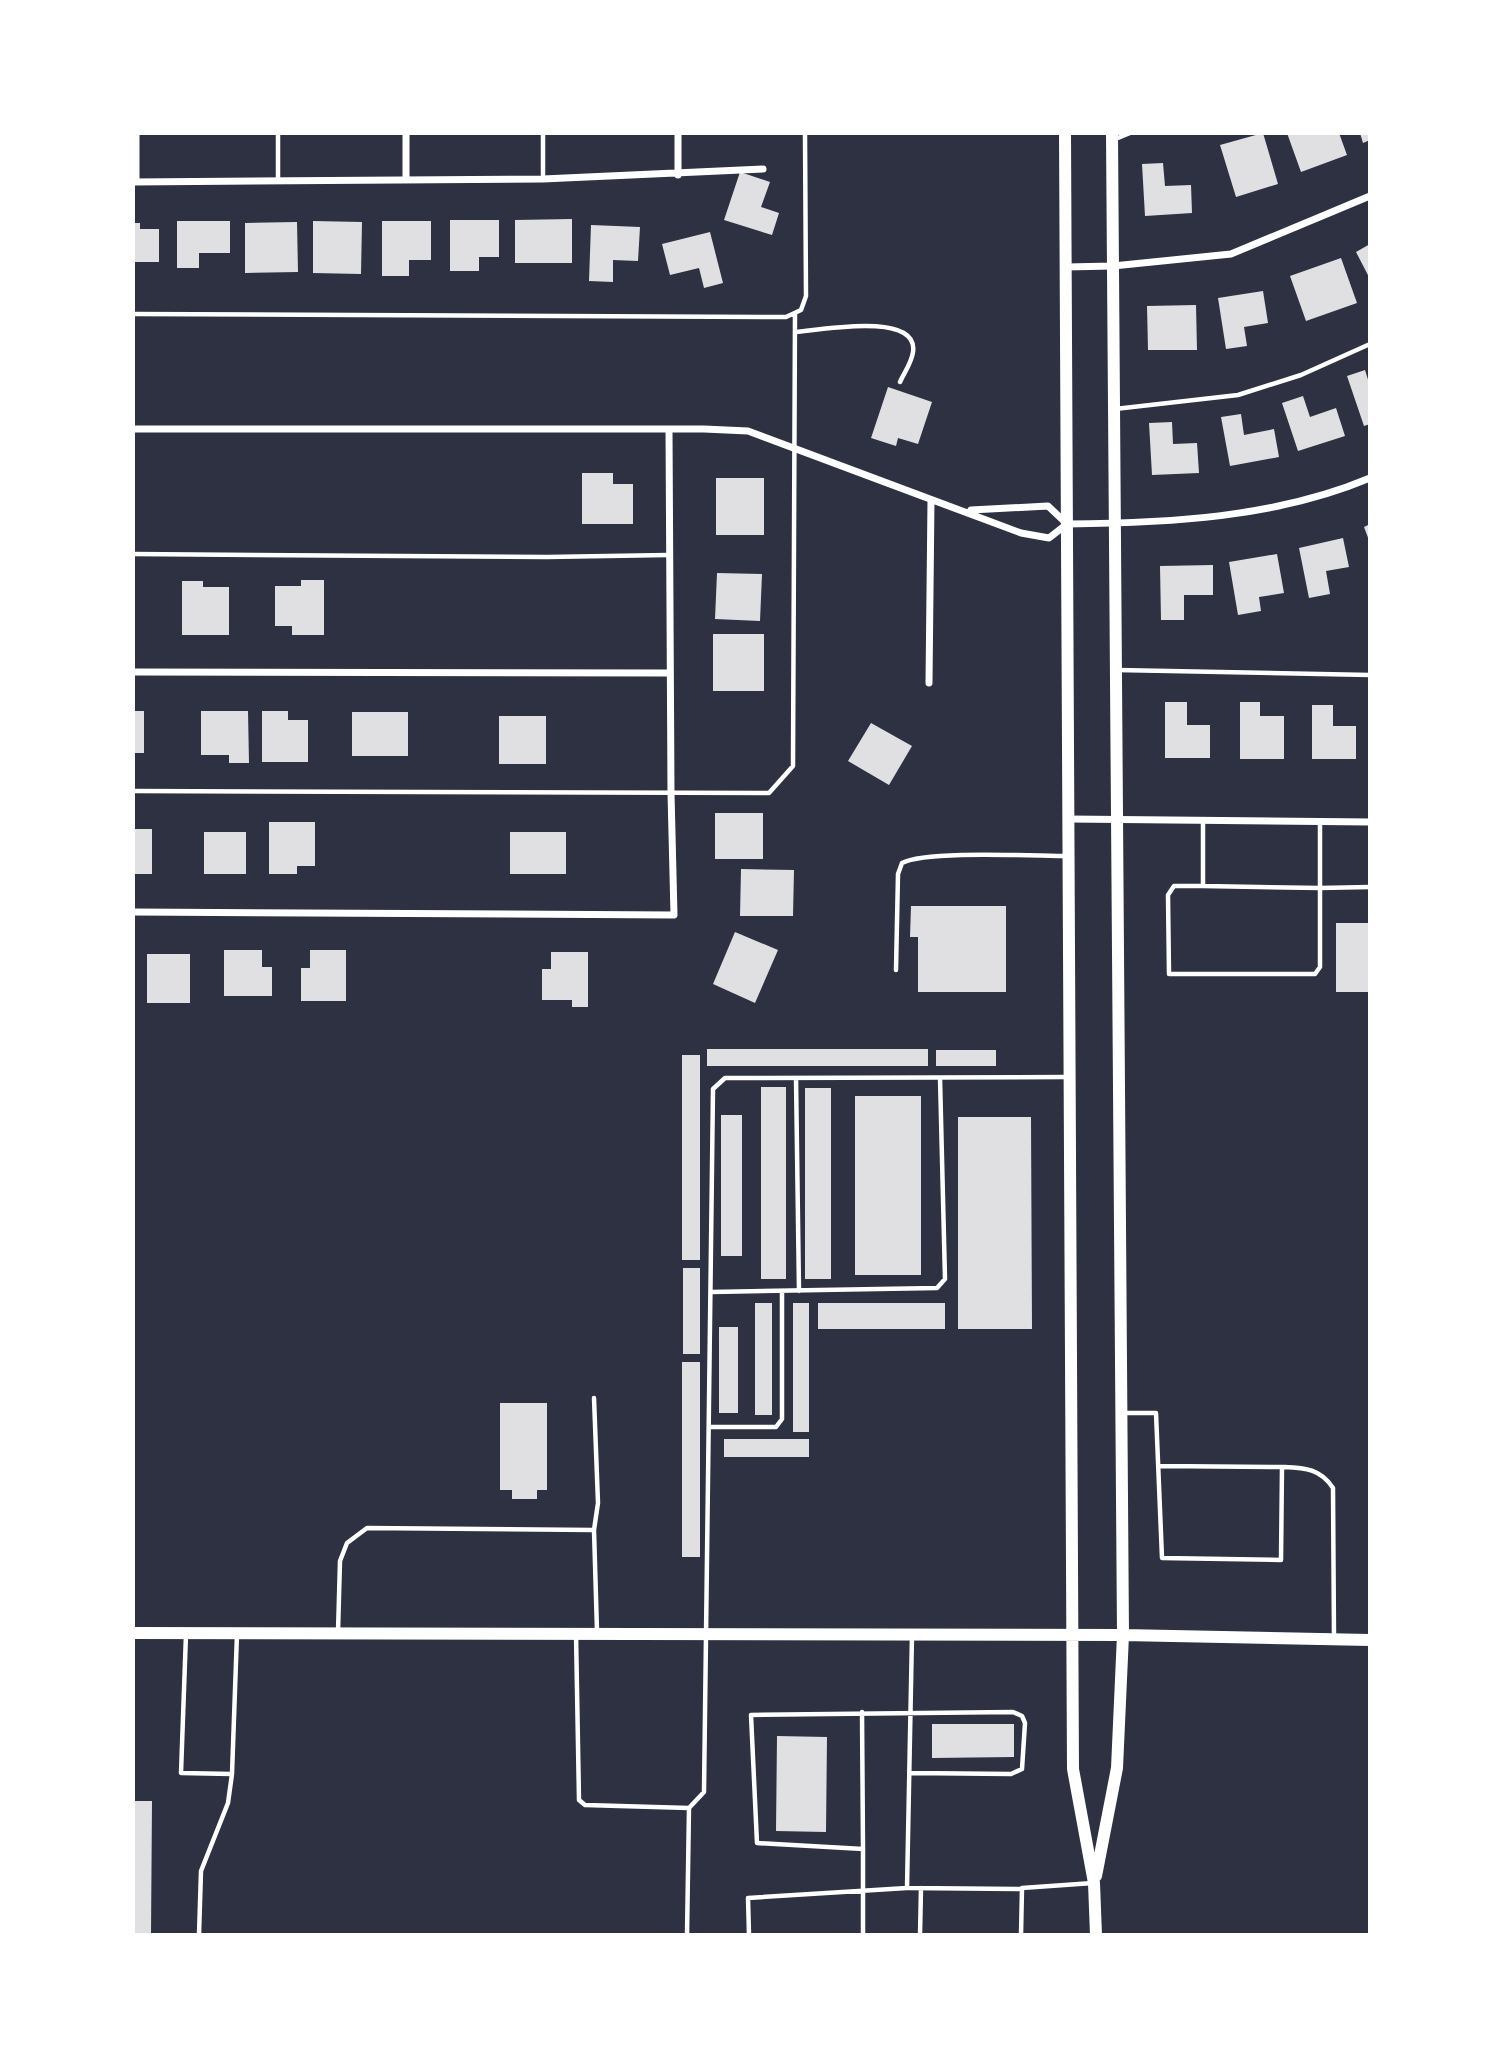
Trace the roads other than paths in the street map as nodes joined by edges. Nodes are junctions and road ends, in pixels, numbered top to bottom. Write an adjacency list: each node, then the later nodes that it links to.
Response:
1 (136, 133): 15 (street)
2 (278, 133): 12 (lane)
3 (406, 133): 13 (street)
4 (543, 133): 14 (lane)
5 (678, 133): 11 (street)
6 (804, 133): 19 (lane)
7 (1065, 133): 18 (main road)
8 (1130, 133): 9 (lane)
9 (1112, 137): 17 (main road)
10 (763, 169): 11 (street)
11 (678, 175): 14 (street)
12 (278, 179): 13 (street); 15 (street)
13 (406, 179): 14 (street)
14 (543, 179)
15 (134, 182)
16 (1370, 196): 17 (street)
17 (1113, 266): 18 (street); 24 (main road)
18 (1066, 267): 31 (main road)
19 (795, 313): 20 (lane); 21 (lane)
20 (133, 314)
21 (796, 332): 23 (lane); 27 (lane)
22 (1370, 344): 24 (lane)
23 (900, 382)
24 (1114, 409): 32 (main road)
25 (133, 429): 26 (street)
26 (669, 429): 27 (street); 34 (street)
27 (794, 449): 29 (street); 41 (lane)
28 (1370, 478): 32 (street)
29 (931, 500): 30 (street); 39 (street)
30 (967, 510): 31 (street); 31 (street)
31 (1067, 524): 32 (street); 42 (main road)
32 (1115, 524): 35 (main road)
33 (133, 554): 34 (lane)
34 (668, 555): 37 (street)
35 (1116, 670): 38 (lane); 43 (main road)
36 (133, 672): 37 (street)
37 (669, 673): 41 (street)
38 (1370, 676)
39 (929, 683)
40 (133, 791): 41 (lane)
41 (671, 793): 51 (street)
42 (1068, 819): 43 (street); 47 (main road)
43 (1117, 820): 44 (street); 60 (main road)
44 (1203, 821): 45 (street); 48 (lane)
45 (1321, 822): 46 (street); 50 (lane)
46 (1370, 822)
47 (1069, 856): 52 (lane); 54 (main road)
48 (1203, 886): 50 (lane); 50 (lane)
49 (1370, 887): 50 (lane)
50 (1320, 888)
51 (133, 912)
52 (896, 971)
53 (940, 1077): 54 (lane); 55 (lane); 57 (lane)
54 (1070, 1077): 73 (main road)
55 (796, 1078): 57 (lane); 58 (lane)
56 (782, 1291): 57 (lane); 58 (lane); 61 (lane)
57 (799, 1291)
58 (711, 1292): 61 (lane)
59 (594, 1398): 64 (lane)
60 (1121, 1413): 62 (lane); 74 (main road)
61 (709, 1427): 71 (lane)
62 (1160, 1466): 63 (lane); 63 (lane)
63 (1282, 1467): 75 (lane)
64 (594, 1530): 68 (lane); 70 (lane)
65 (133, 1633): 66 (main road)
66 (186, 1633): 67 (main road); 80 (lane)
67 (237, 1633): 68 (main road); 80 (lane)
68 (338, 1633): 69 (main road)
69 (576, 1634): 70 (main road); 81 (lane)
70 (597, 1634): 71 (main road)
71 (706, 1634): 72 (main road); 81 (lane)
72 (912, 1634): 73 (main road); 78 (lane)
73 (1073, 1635): 74 (main road); 83 (main road)
74 (1123, 1635): 75 (main road); 83 (main road)
75 (1334, 1639): 76 (main road)
76 (1370, 1640)
77 (862, 1712): 78 (lane); 82 (lane); 82 (lane)
78 (911, 1712): 79 (lane); 79 (lane)
79 (909, 1773): 84 (lane)
80 (232, 1774): 88 (lane)
81 (689, 1808): 89 (lane)
82 (863, 1849): 87 (lane)
83 (1094, 1883): 86 (lane); 94 (main road)
84 (907, 1888): 85 (lane); 87 (lane)
85 (921, 1888): 86 (lane); 92 (lane)
86 (1022, 1889): 93 (lane)
87 (862, 1891): 90 (lane); 91 (lane)
88 (199, 1935)
89 (687, 1935)
90 (750, 1935)
91 (863, 1935)
92 (920, 1935)
93 (1021, 1935)
94 (1096, 1935)

